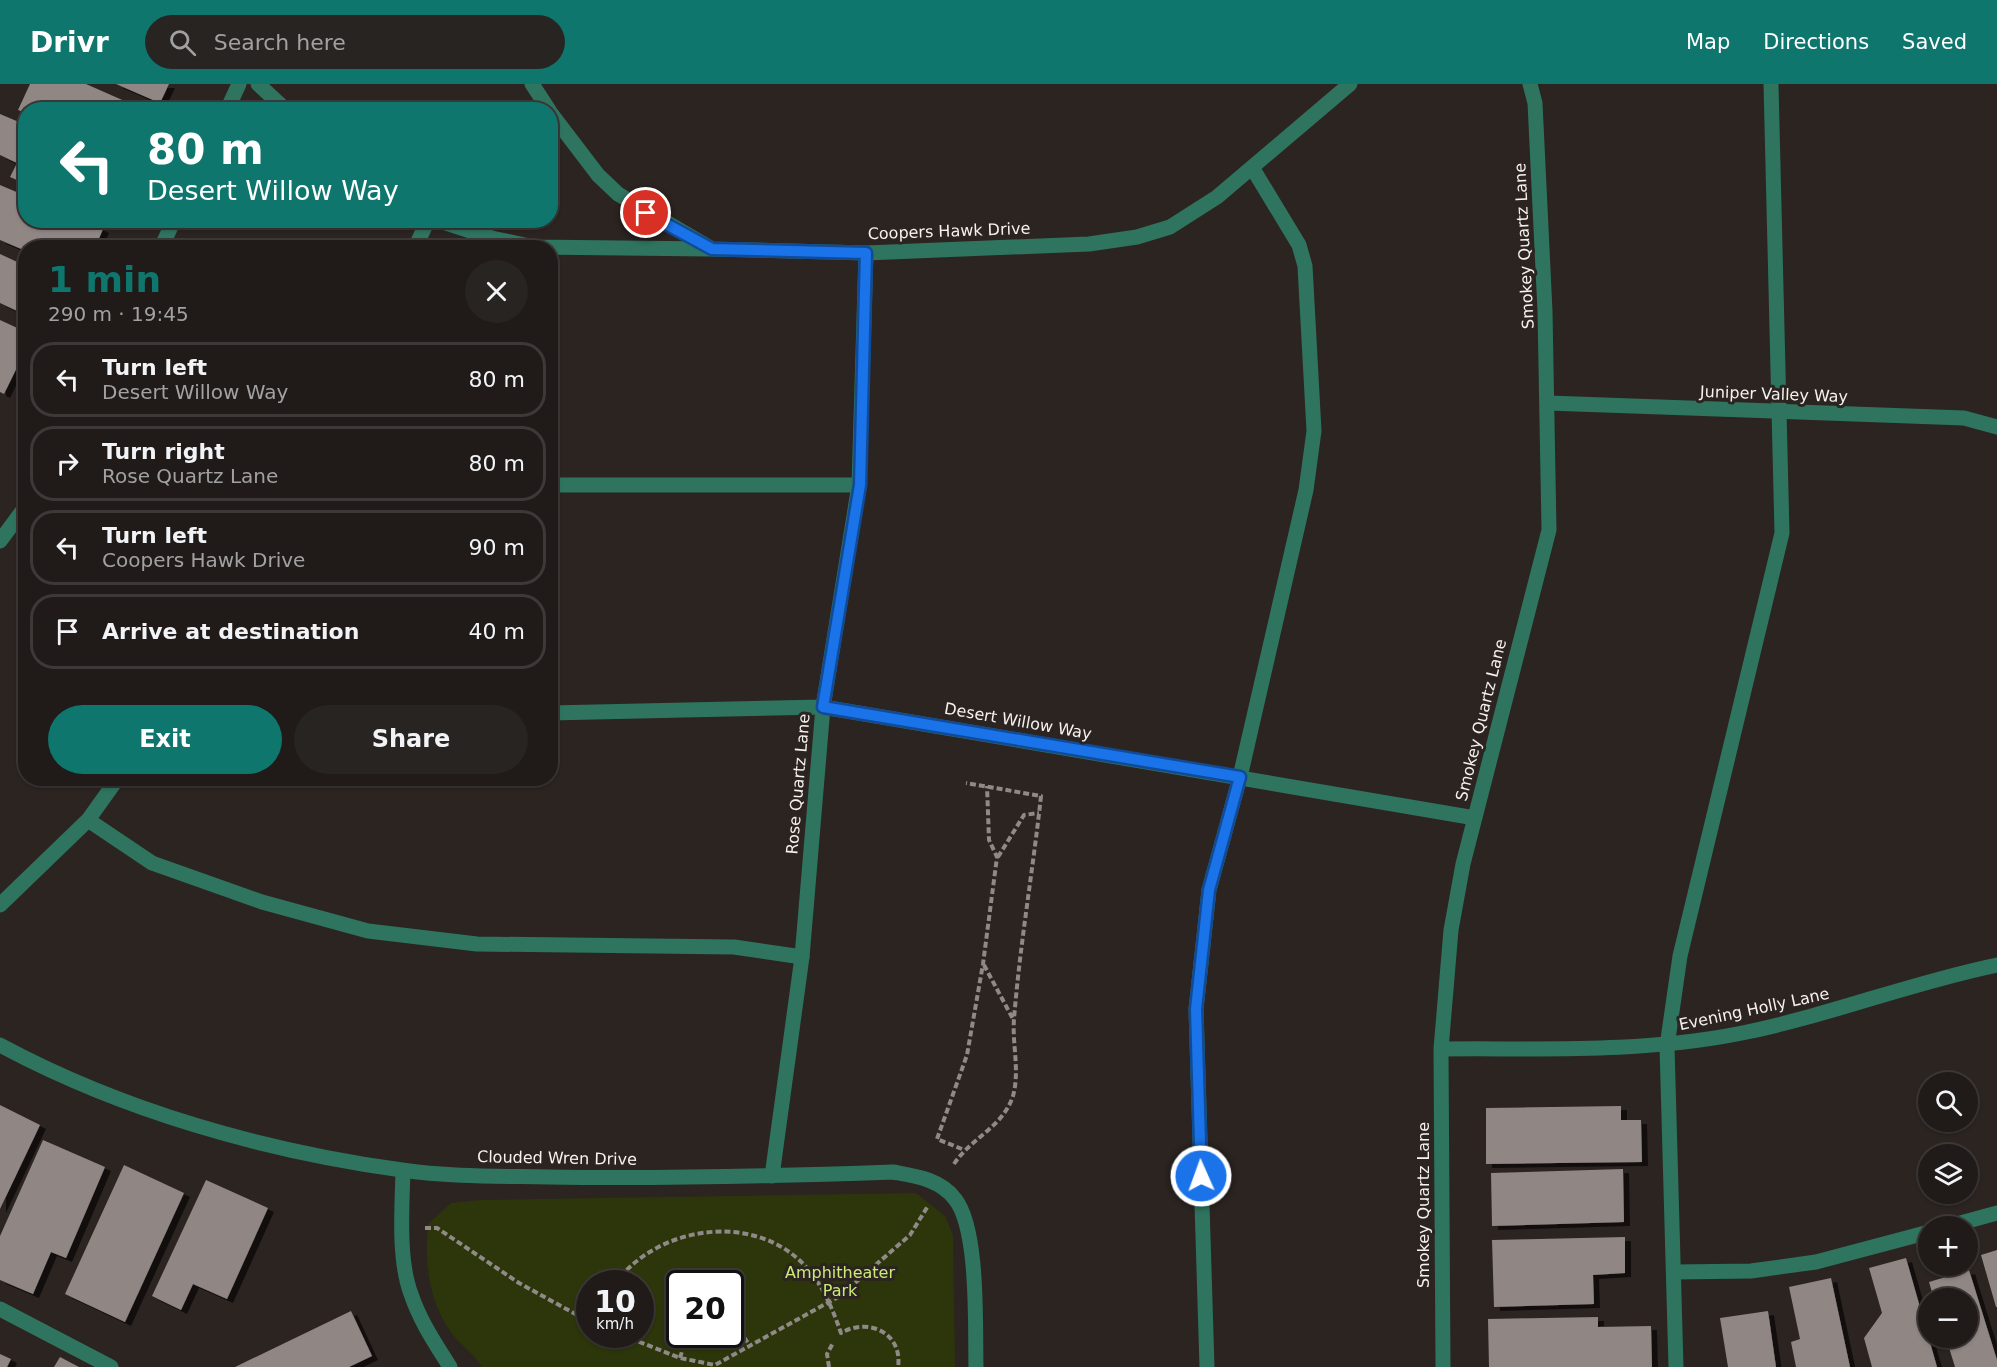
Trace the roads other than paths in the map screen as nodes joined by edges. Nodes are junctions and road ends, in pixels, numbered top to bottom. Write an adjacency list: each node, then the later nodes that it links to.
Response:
1 (239, 84): 7 (street)
2 (258, 84): 8 (street)
3 (532, 84): 9 (street, Coopers Hawk Drive)
4 (1350, 84): 11 (street, Coopers Hawk Drive)
5 (1530, 84): 17 (street, Smokey Quartz Lane)
6 (1771, 84): 18 (street)
7 (231, 102)
8 (277, 102)
9 (544, 102)
10 (558, 122): 15 (street, Coopers Hawk Drive)
11 (1253, 169): 16 (street, Coopers Hawk Drive); 26 (street)
12 (461, 228): 13 (street)
13 (501, 240)
14 (558, 247): 15 (street)
15 (712, 249): 16 (street, Coopers Hawk Drive)
16 (866, 253): 21 (street, Rose Quartz Lane)
17 (1548, 404): 18 (street, Juniper Valley Way); 28 (street, Smokey Quartz Lane)
18 (1781, 412): 19 (street, Juniper Valley Way); 34 (street)
19 (1997, 427)
20 (558, 485): 21 (street)
21 (860, 485): 24 (street, Rose Quartz Lane)
22 (18, 519): 23 (street)
23 (0, 541)
24 (823, 707): 25 (street, Desert Willow Way); 26 (street, Desert Willow Way); 31 (street, Rose Quartz Lane)
25 (558, 713)
26 (1240, 777): 28 (street, Desert Willow Way); 46 (street)
27 (112, 786): 29 (street)
28 (1475, 818): 35 (street, Smokey Quartz Lane)
29 (88, 820): 30 (street); 31 (street)
30 (0, 905)
31 (802, 957): 37 (street, Rose Quartz Lane)
32 (1997, 965): 34 (street, Evening Holly Lane)
33 (0, 1046): 36 (street, Clouded Wren Drive)
34 (1667, 1046): 35 (street, Evening Holly Lane); 41 (street)
35 (1441, 1050): 47 (street, Smokey Quartz Lane)
36 (403, 1171): 37 (street, Clouded Wren Drive); 44 (street)
37 (772, 1176): 45 (street, Clouded Wren Drive)
38 (1997, 1213): 39 (street)
39 (1978, 1218)
40 (1918, 1235): 41 (street)
41 (1675, 1272): 48 (street)
42 (0, 1309): 43 (street)
43 (111, 1367)
44 (450, 1367)
45 (976, 1367)
46 (1207, 1367)
47 (1443, 1367)
48 (1676, 1367)

